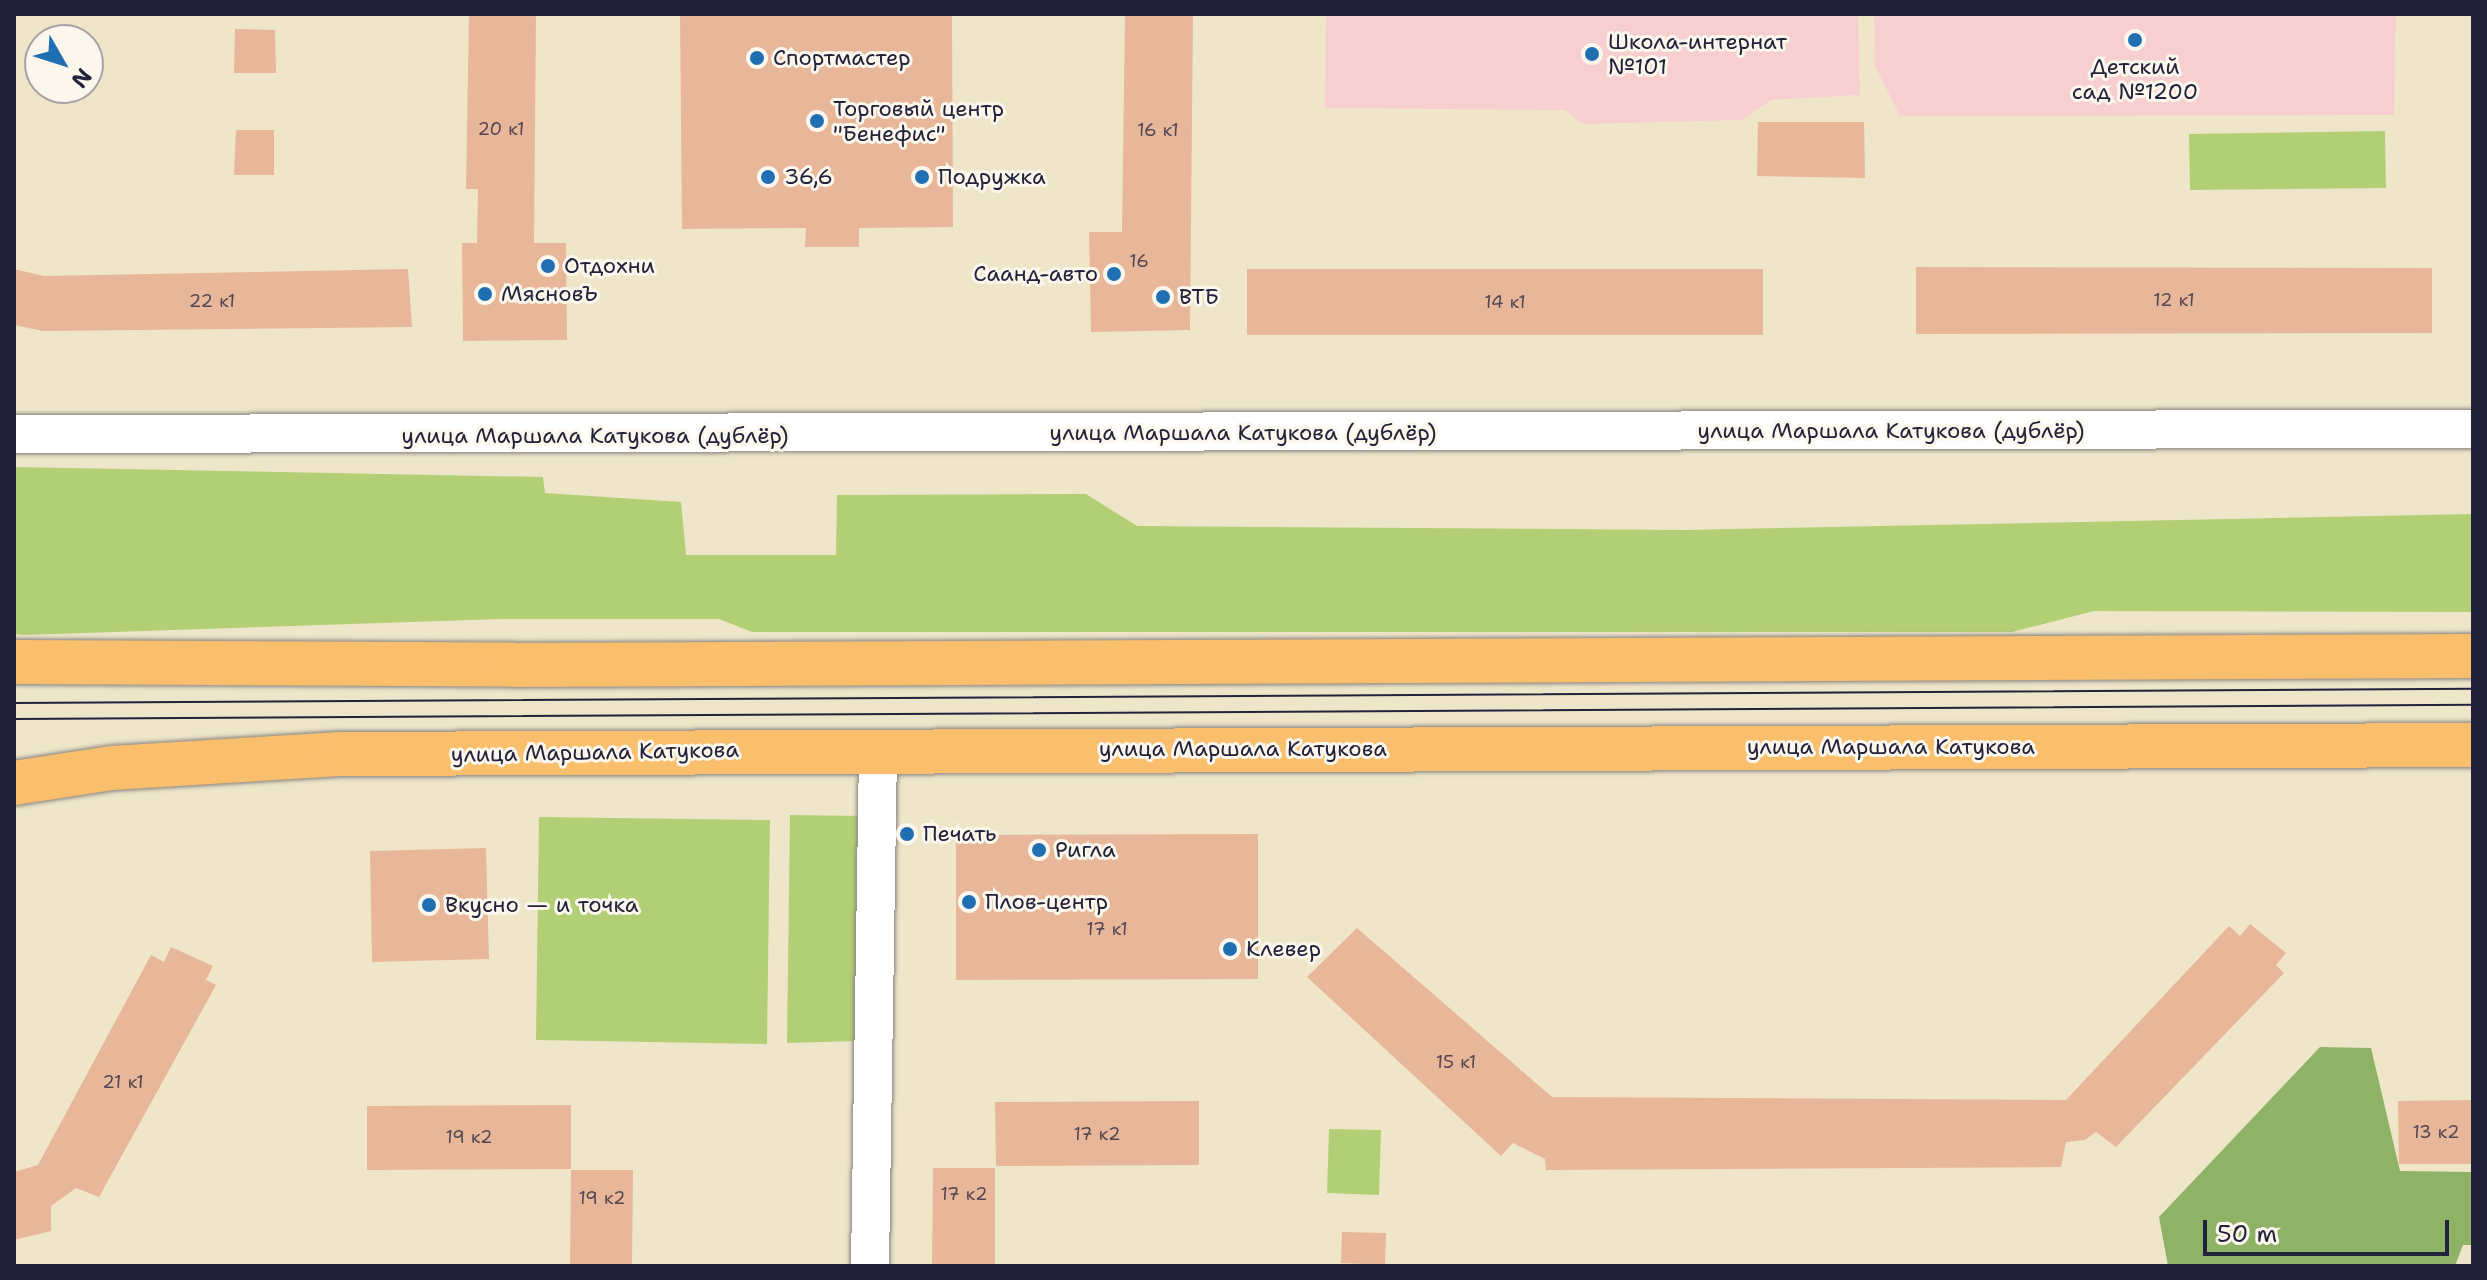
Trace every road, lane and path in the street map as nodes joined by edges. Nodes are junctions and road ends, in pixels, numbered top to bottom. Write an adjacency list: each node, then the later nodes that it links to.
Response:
1 (2473, 429): 2 (street, улица Маршала Катукова (дублёр))
2 (14, 434)
3 (2473, 656): 4 (main road)
4 (14, 662)
5 (2473, 745): 6 (main road, улица Маршала Катукова)
6 (878, 751): 7 (main road, улица Маршала Катукова); 8 (street)
7 (14, 783)
8 (870, 1266)

